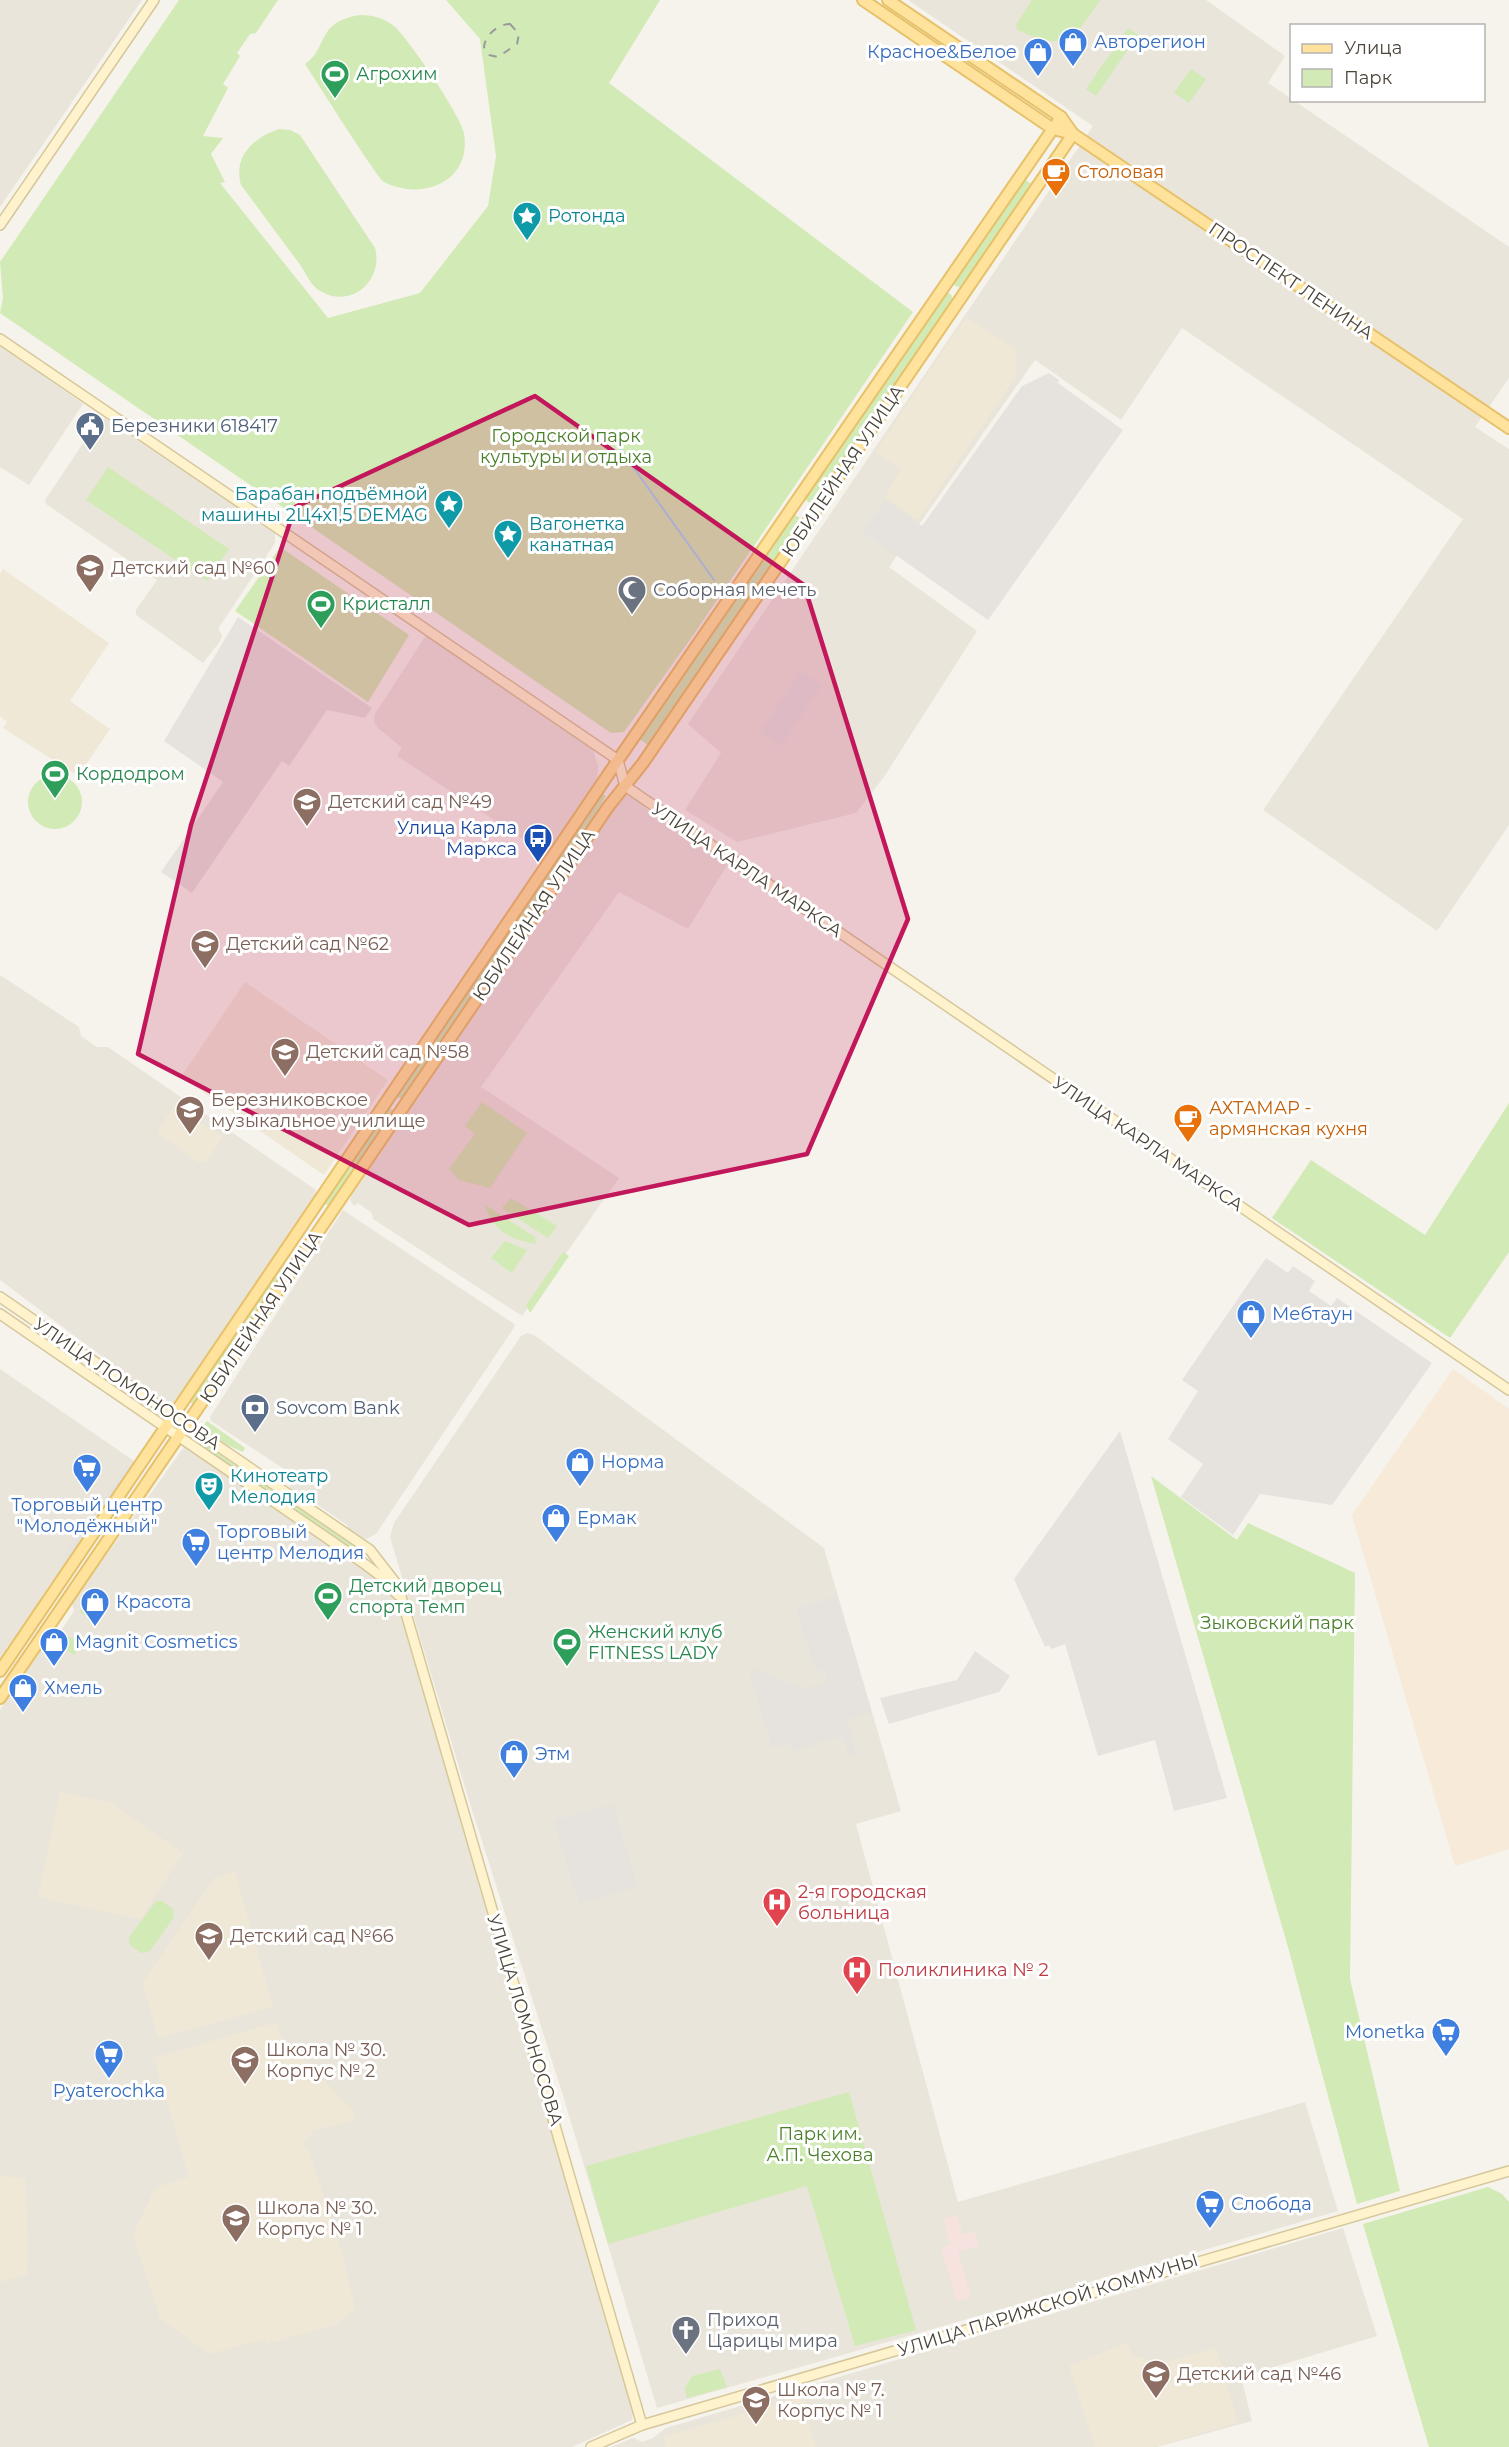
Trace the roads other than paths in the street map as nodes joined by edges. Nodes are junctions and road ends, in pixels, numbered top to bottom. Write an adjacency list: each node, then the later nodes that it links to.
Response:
1 (154, 0): 7 (main road)
2 (863, 0): 5 (main road, ПРОСПЕКТ ЛЕНИНА)
3 (888, 0): 4 (main road, ПРОСПЕКТ ЛЕНИНА)
4 (1061, 117): 5 (main road, ЮБИЛЕЙНАЯ УЛИЦА); 6 (main road, ПРОСПЕКТ ЛЕНИНА)
5 (1053, 129): 6 (main road, ПРОСПЕКТ ЛЕНИНА); 10 (main road, ЮБИЛЕЙНАЯ УЛИЦА)
6 (1073, 134): 9 (main road, ПРОСПЕКТ ЛЕНИНА); 11 (main road, ЮБИЛЕЙНАЯ УЛИЦА)
7 (0, 225)
8 (0, 339): 10 (main road)
9 (1509, 428)
10 (618, 760): 11 (main road); 12 (main road, ЮБИЛЕЙНАЯ УЛИЦА)
11 (625, 786): 13 (main road, ЮБИЛЕЙНАЯ УЛИЦА); 18 (main road, УЛИЦА КАРЛА МАРКСА)
12 (389, 1098): 13 (main road); 14 (main road, ЮБИЛЕЙНАЯ УЛИЦА)
13 (403, 1108): 15 (main road, ЮБИЛЕЙНАЯ УЛИЦА)
14 (282, 1256): 15 (main road); 19 (main road, ЮБИЛЕЙНАЯ УЛИЦА)
15 (296, 1265): 20 (main road, ЮБИЛЕЙНАЯ УЛИЦА)
16 (0, 1297): 19 (main road, УЛИЦА ЛОМОНОСОВА)
17 (0, 1314): 21 (main road, УЛИЦА ЛОМОНОСОВА)
18 (1509, 1390)
19 (173, 1416): 20 (main road, УЛИЦА ЛОМОНОСОВА); 21 (main road, ЮБИЛЕЙНАЯ УЛИЦА)
20 (188, 1426): 22 (main road, ЮБИЛЕЙНАЯ УЛИЦА); 23 (main road, УЛИЦА ЛОМОНОСОВА)
21 (165, 1428): 22 (main road, УЛИЦА ЛОМОНОСОВА); 24 (main road, ЮБИЛЕЙНАЯ УЛИЦА)
22 (180, 1437): 23 (main road, УЛИЦА ЛОМОНОСОВА); 25 (main road, ЮБИЛЕЙНАЯ УЛИЦА)
23 (409, 1615): 27 (main road, УЛИЦА ЛОМОНОСОВА)
24 (0, 1671)
25 (0, 1698)
26 (1509, 2171): 27 (main road, УЛИЦА ПАРИЖСКОЙ КОММУНЫ)
27 (642, 2425): 28 (main road, УЛИЦА ПАРИЖСКОЙ КОММУНЫ)
28 (591, 2447)

